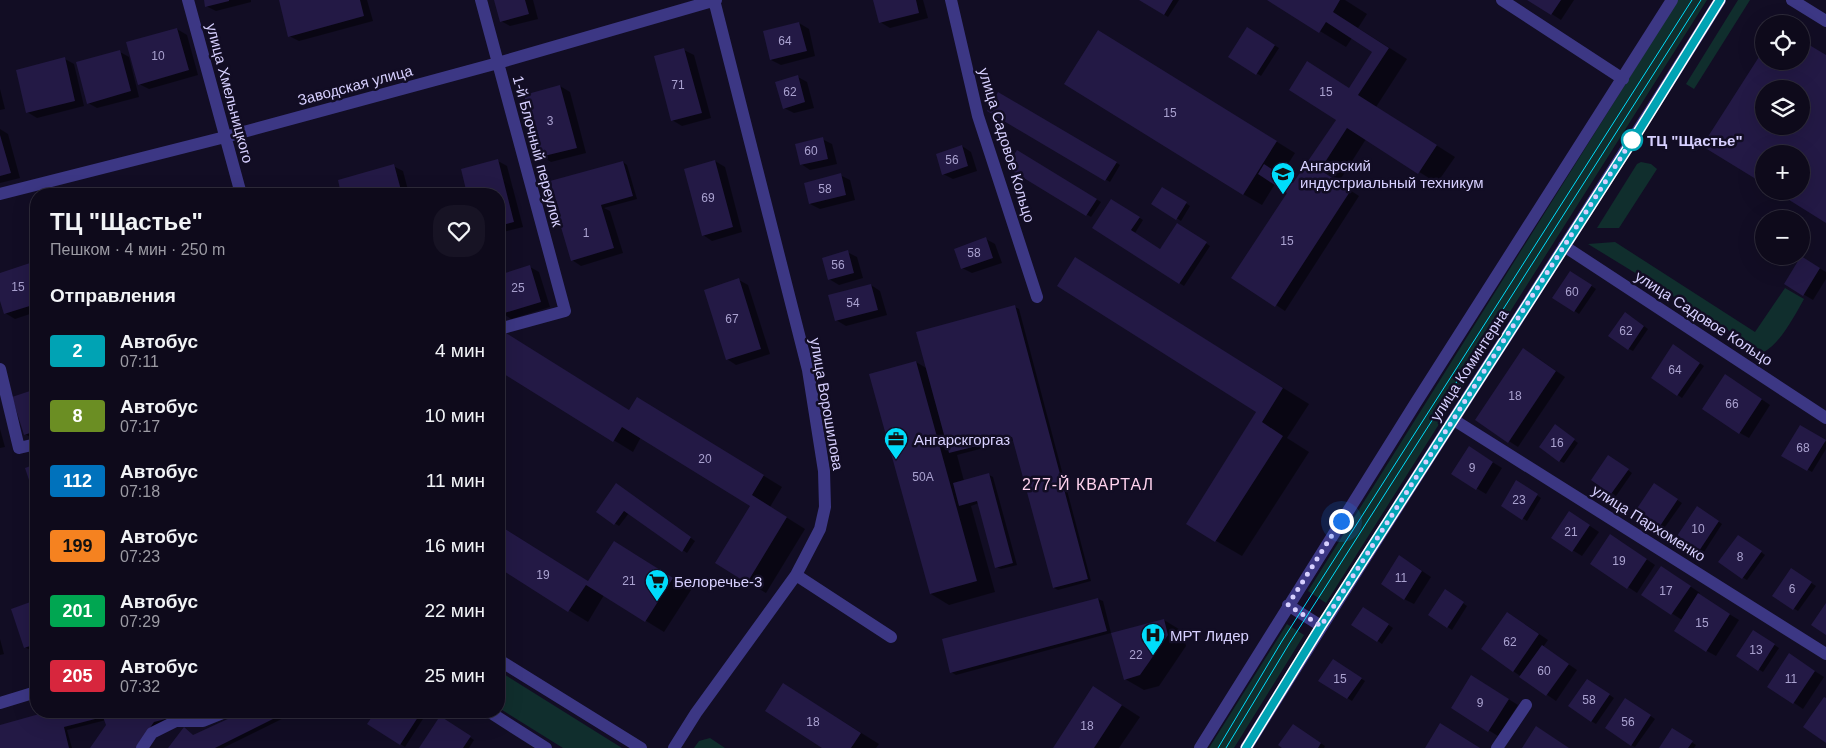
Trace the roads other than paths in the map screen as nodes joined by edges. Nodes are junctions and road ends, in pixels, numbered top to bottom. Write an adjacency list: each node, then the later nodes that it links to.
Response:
1 (188, 0): 12 (street, улица Хмельницкого)
2 (480, 0): 10 (street, 1-й Блочный переулок)
3 (715, 0): 10 (street, Заводская улица); 22 (street, улица Ворошилова)
4 (951, 0): 16 (street, улица Садовое Кольцо)
5 (1502, 0): 11 (street)
6 (1672, 0): 11 (street, улица Коминтерна)
7 (1720, 0): 15 (street, улица Коминтерна)
8 (1792, 0): 9 (street)
9 (1826, 21)
10 (498, 63): 12 (street, Заводская улица); 17 (street, 1-й Блочный переулок)
11 (1623, 80): 23 (street, улица Коминтерна)
12 (225, 137): 13 (street, улица Хмельницкого); 14 (street, Заводская улица)
13 (239, 188)
14 (0, 194)
15 (1564, 246): 19 (street, улица Садовое Кольцо); 20 (street, улица Коминтерна)
16 (1037, 297)
17 (505, 327)
18 (0, 369): 21 (street)
19 (1826, 418)
20 (1454, 420): 24 (street, улица Коминтерна); 26 (street, улица Пархоменко)
21 (30, 445)
22 (796, 575): 25 (street); 36 (street, улица Ворошилова)
23 (1288, 605): 24 (street); 37 (street, улица Коминтерна)
24 (1321, 626): 38 (street, улица Коминтерна)
25 (891, 637)
26 (1826, 654)
27 (505, 664): 35 (street)
28 (30, 694): 29 (street)
29 (0, 703)
30 (1526, 705): 39 (street)
31 (209, 718): 33 (street)
32 (499, 718): 34 (street)
33 (142, 748)
34 (546, 748)
35 (641, 748)
36 (674, 748)
37 (1200, 748)
38 (1246, 748)
39 (1497, 748)

